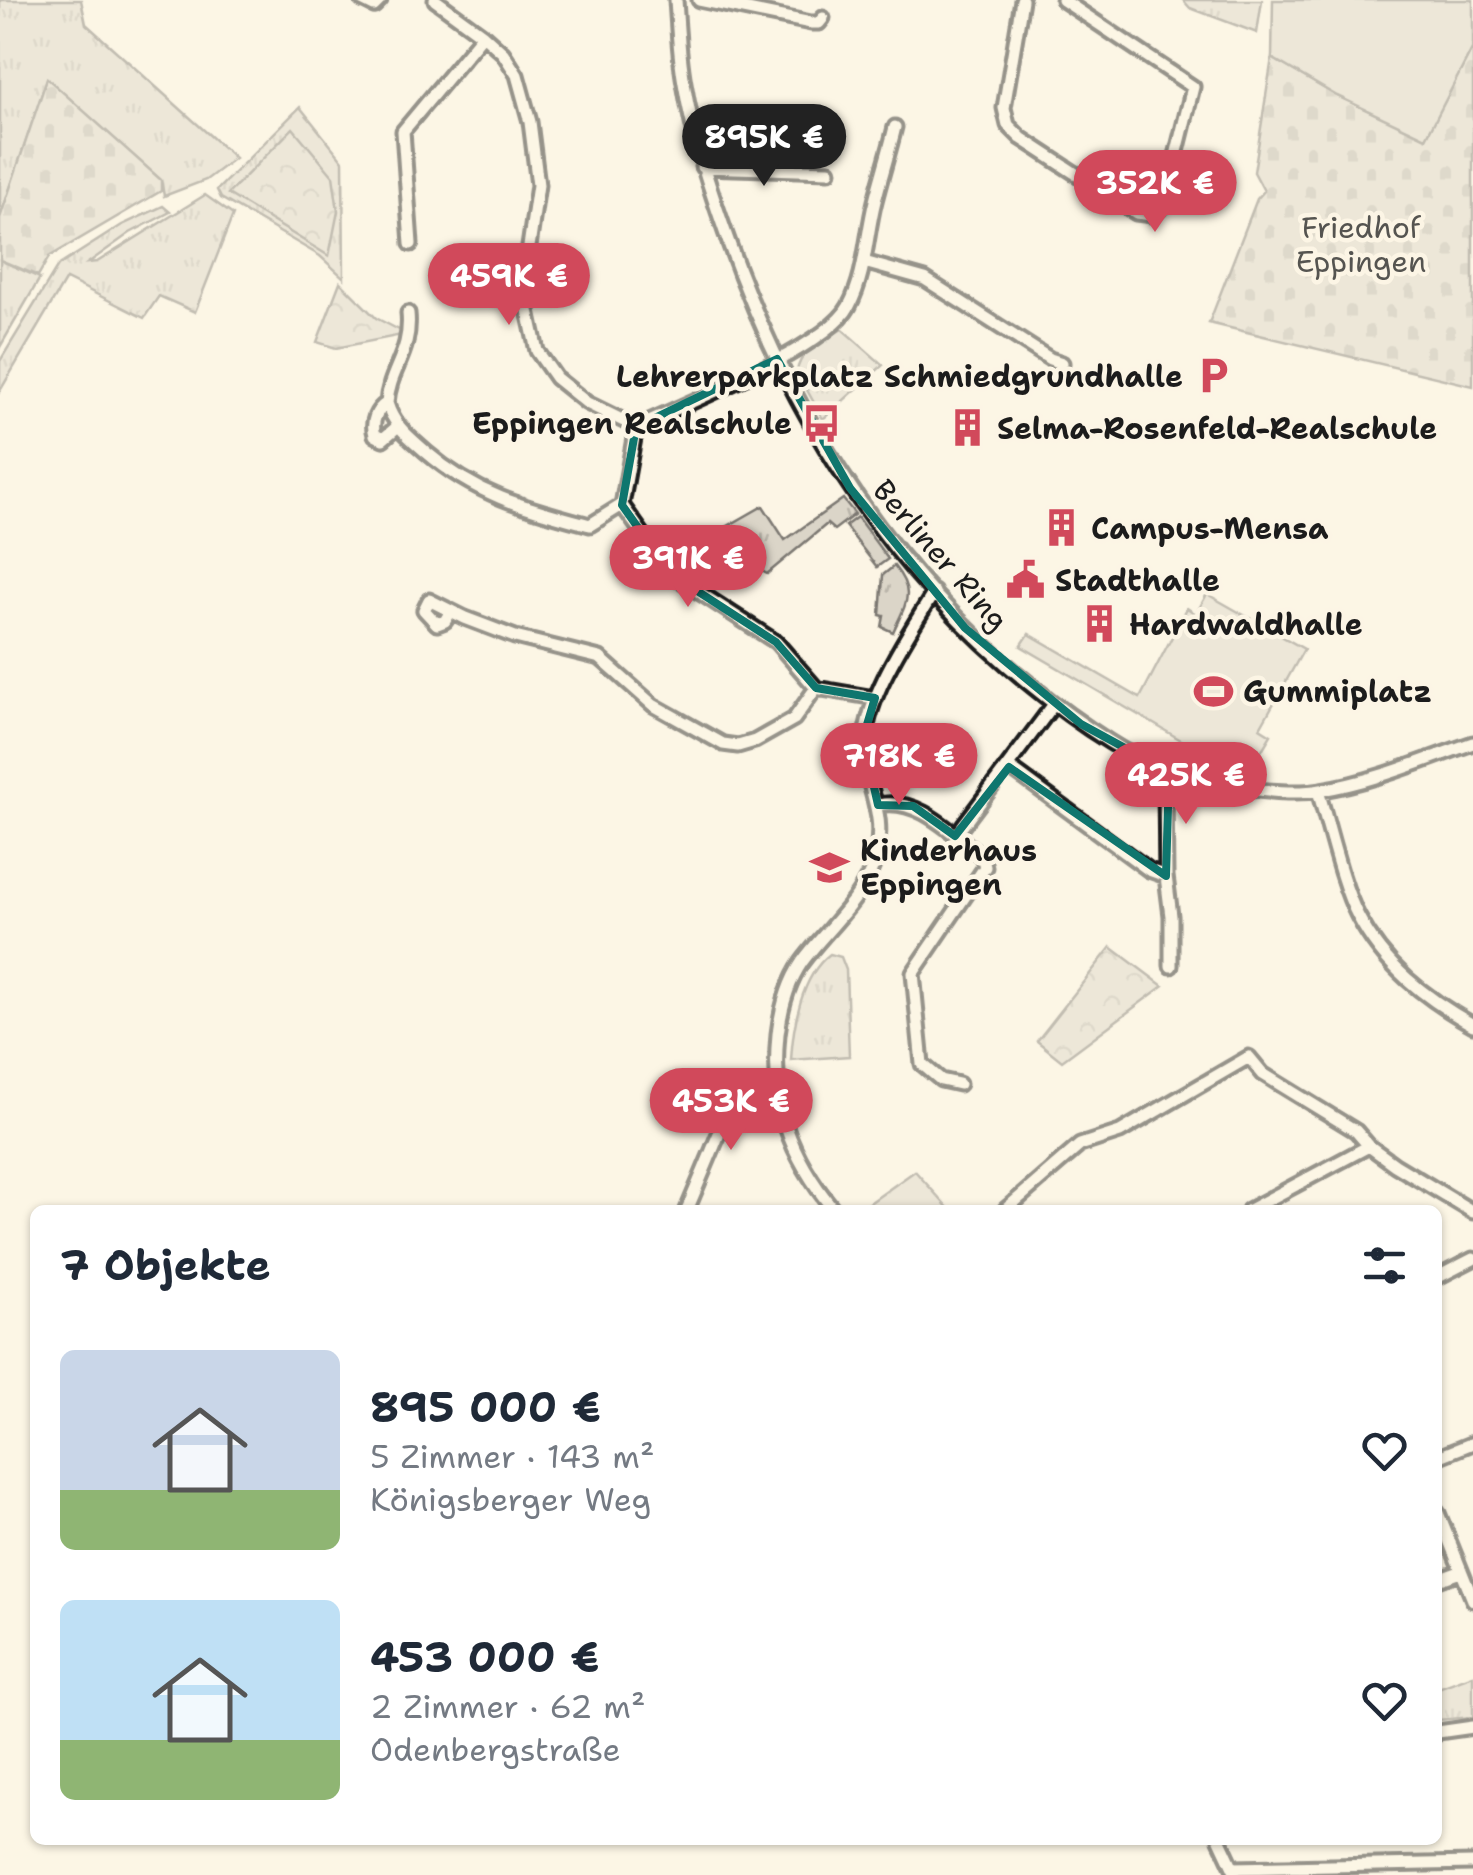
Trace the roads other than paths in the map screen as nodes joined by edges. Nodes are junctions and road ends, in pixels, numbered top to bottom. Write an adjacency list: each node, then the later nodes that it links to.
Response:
1 (434, 0): 7 (street)
2 (676, 0): 9 (street, Berliner Ring)
3 (699, 0): 6 (street)
4 (1022, 0): 5 (street)
5 (1063, 0)
6 (823, 18)
7 (483, 35): 11 (street); 18 (street)
8 (895, 127): 12 (street)
9 (702, 166): 10 (street); 14 (street, Berliner Ring)
10 (828, 170)
11 (411, 244)
12 (864, 262): 14 (street); 15 (street)
13 (408, 313): 16 (street)
14 (777, 360): 18 (street); 20 (street, Berliner Ring)
15 (1062, 362)
16 (388, 404): 17 (street); 17 (street)
17 (397, 427): 19 (street)
18 (636, 427): 19 (street)
19 (622, 505): 22 (street)
20 (934, 592): 23 (street); 24 (street, Berliner Ring)
21 (451, 611): 22 (street)
22 (816, 688): 23 (street)
23 (875, 698): 29 (street)
24 (1054, 704): 26 (street); 27 (street, Berliner Ring)
25 (1473, 743): 28 (street, Berliner Ring)
26 (1009, 767): 30 (street); 31 (street)
27 (1169, 772): 28 (street, Berliner Ring); 31 (street)
28 (1318, 791): 33 (street)
29 (878, 805): 30 (street); 35 (street)
30 (955, 836): 34 (street)
31 (1166, 876): 32 (street)
32 (1172, 966)
33 (1473, 1025)
34 (959, 1084)
35 (778, 1101): 37 (street); 38 (street)
36 (1368, 1146): 39 (street); 40 (street); 41 (street)
37 (689, 1205)
38 (830, 1205)
39 (1011, 1205)
40 (1257, 1205)
41 (1473, 1212)
42 (1473, 1258): 43 (street)
43 (1442, 1275)
44 (1473, 1443): 45 (street)
45 (1442, 1455)
46 (1442, 1525): 47 (street)
47 (1460, 1572): 48 (street); 49 (street)
48 (1442, 1579)
49 (1473, 1600)
50 (1473, 1727): 51 (street)
51 (1442, 1731)
52 (1222, 1845): 54 (street)
53 (1473, 1863): 54 (street)
54 (1234, 1872)

